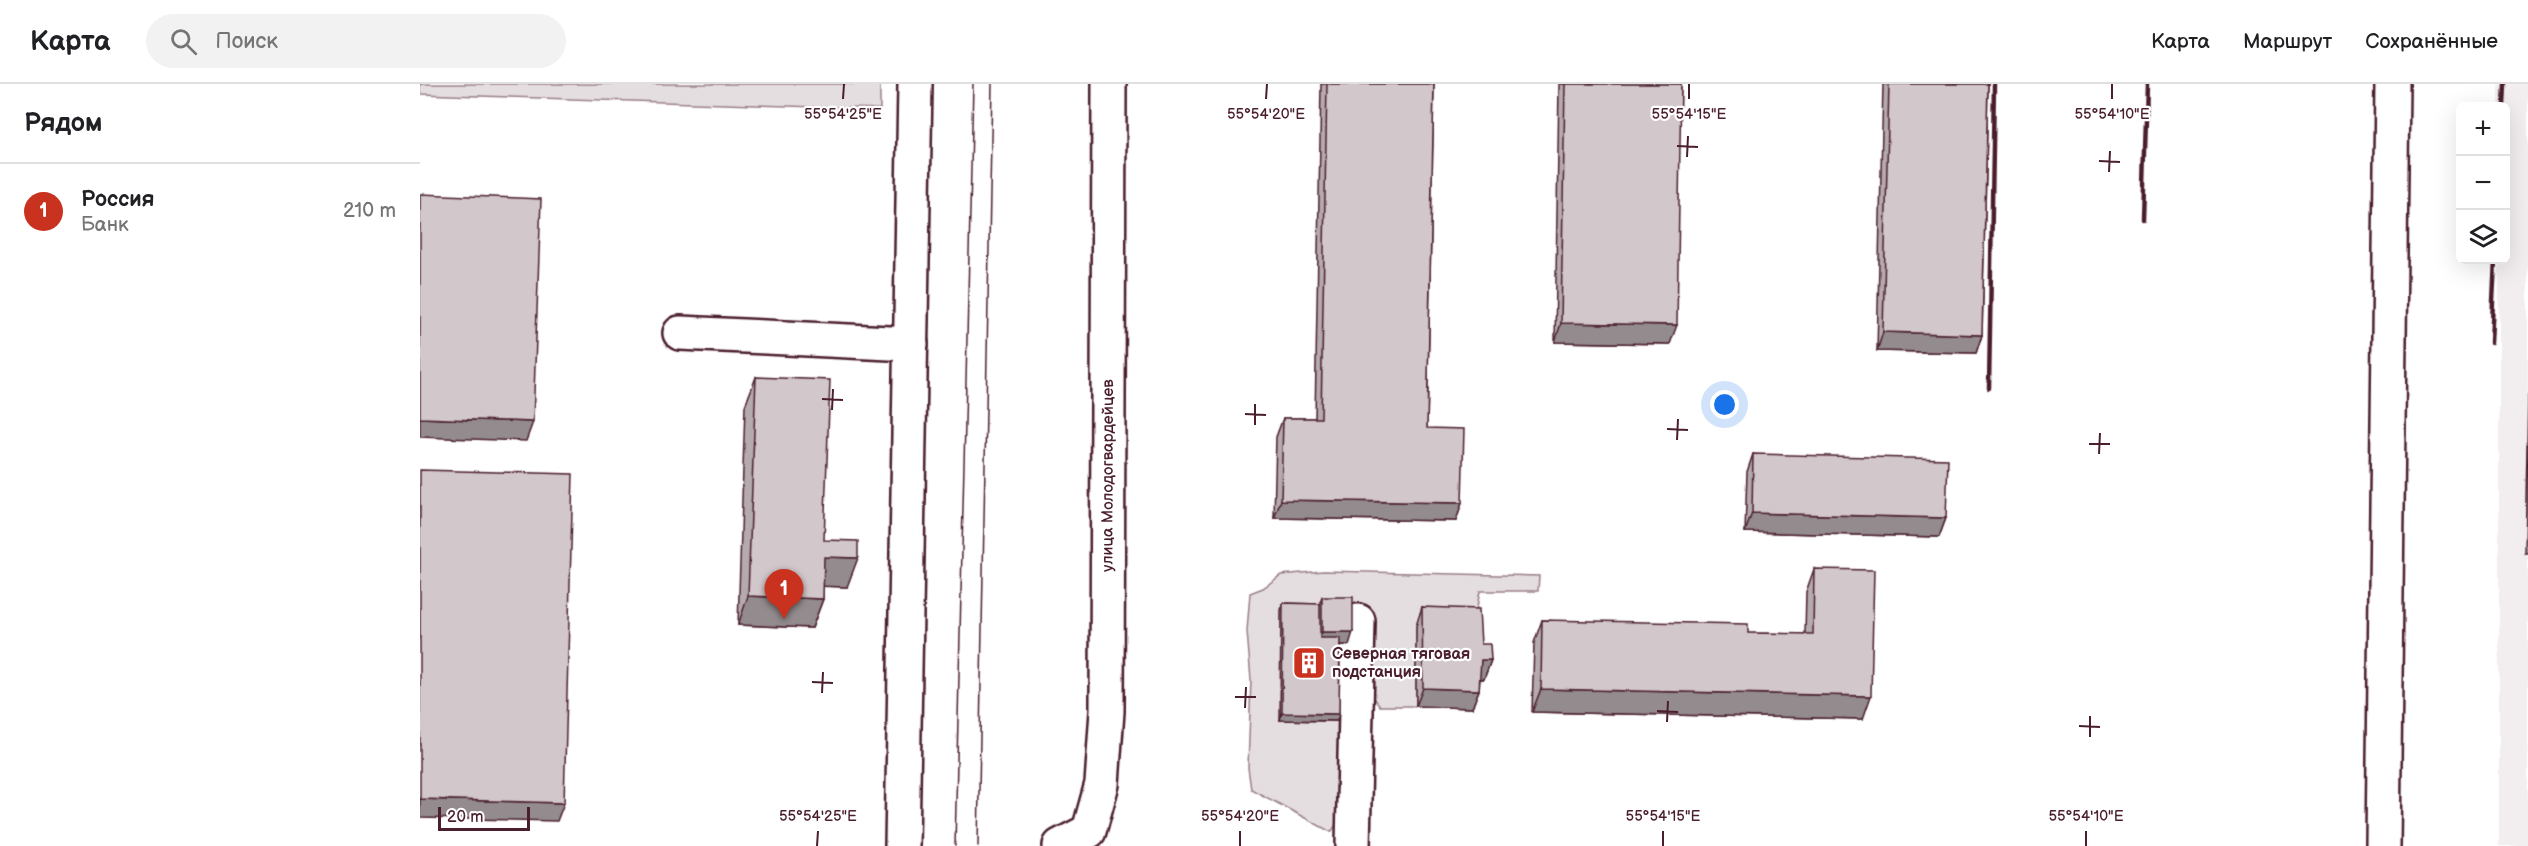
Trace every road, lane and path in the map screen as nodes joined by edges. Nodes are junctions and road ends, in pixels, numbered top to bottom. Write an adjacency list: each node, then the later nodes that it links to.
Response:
1 (915, 84): 5 (street)
2 (1109, 84): 7 (street, улица Молодогвардейцев)
3 (2392, 84): 11 (street)
4 (680, 333): 5 (street)
5 (911, 344): 8 (street)
6 (1358, 621): 10 (street)
7 (1102, 839): 9 (street, улица Молодогвардейцев)
8 (902, 846)
9 (1060, 846)
10 (1353, 846)
11 (2383, 846)

